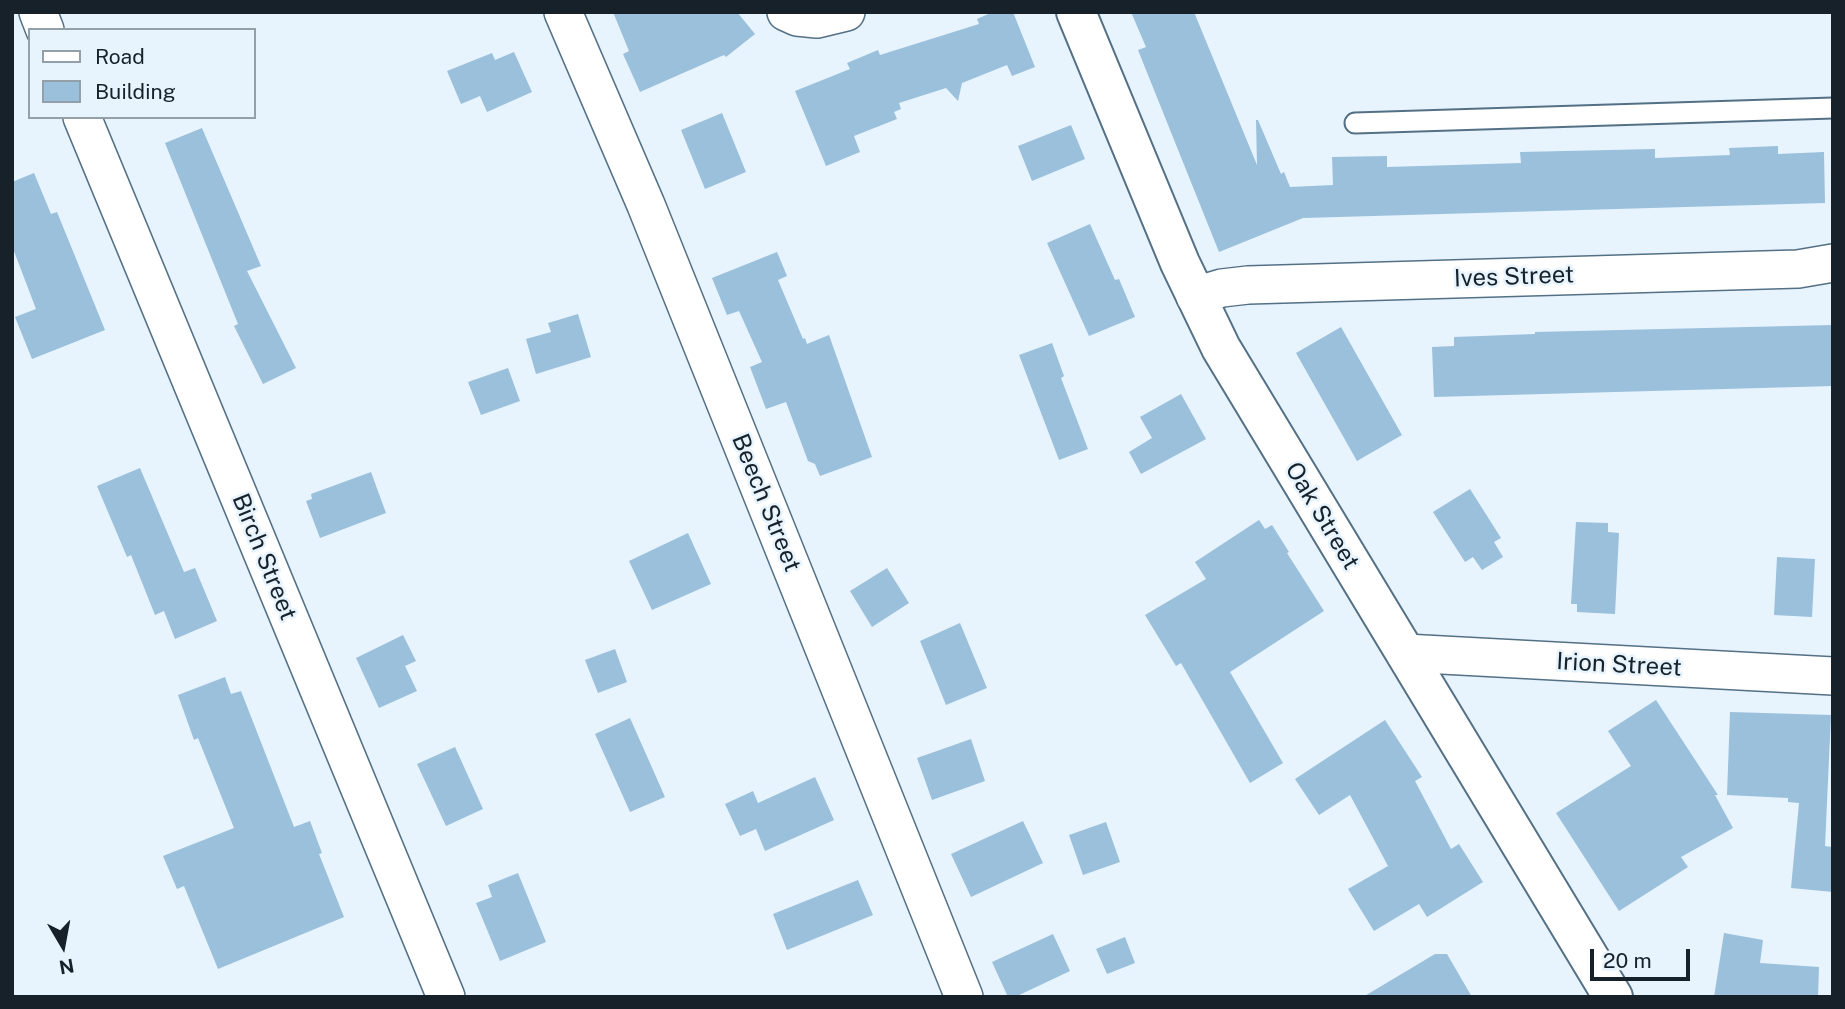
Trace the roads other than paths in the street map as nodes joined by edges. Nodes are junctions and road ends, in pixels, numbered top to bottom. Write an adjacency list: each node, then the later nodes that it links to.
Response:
1 (563, 12): 13 (street, Beech Street)
2 (786, 12): 3 (street)
3 (846, 12)
4 (1076, 12): 9 (street, Oak Street)
5 (1833, 108): 7 (lane)
6 (83, 119): 12 (street, Birch Street)
7 (1355, 123)
8 (1833, 263): 9 (street, Ives Street)
9 (1195, 296): 10 (street, Oak Street)
10 (1405, 653): 11 (street, Irion Street); 14 (street, Oak Street)
11 (1833, 676)
12 (446, 997)
13 (964, 997)
14 (1613, 997)

